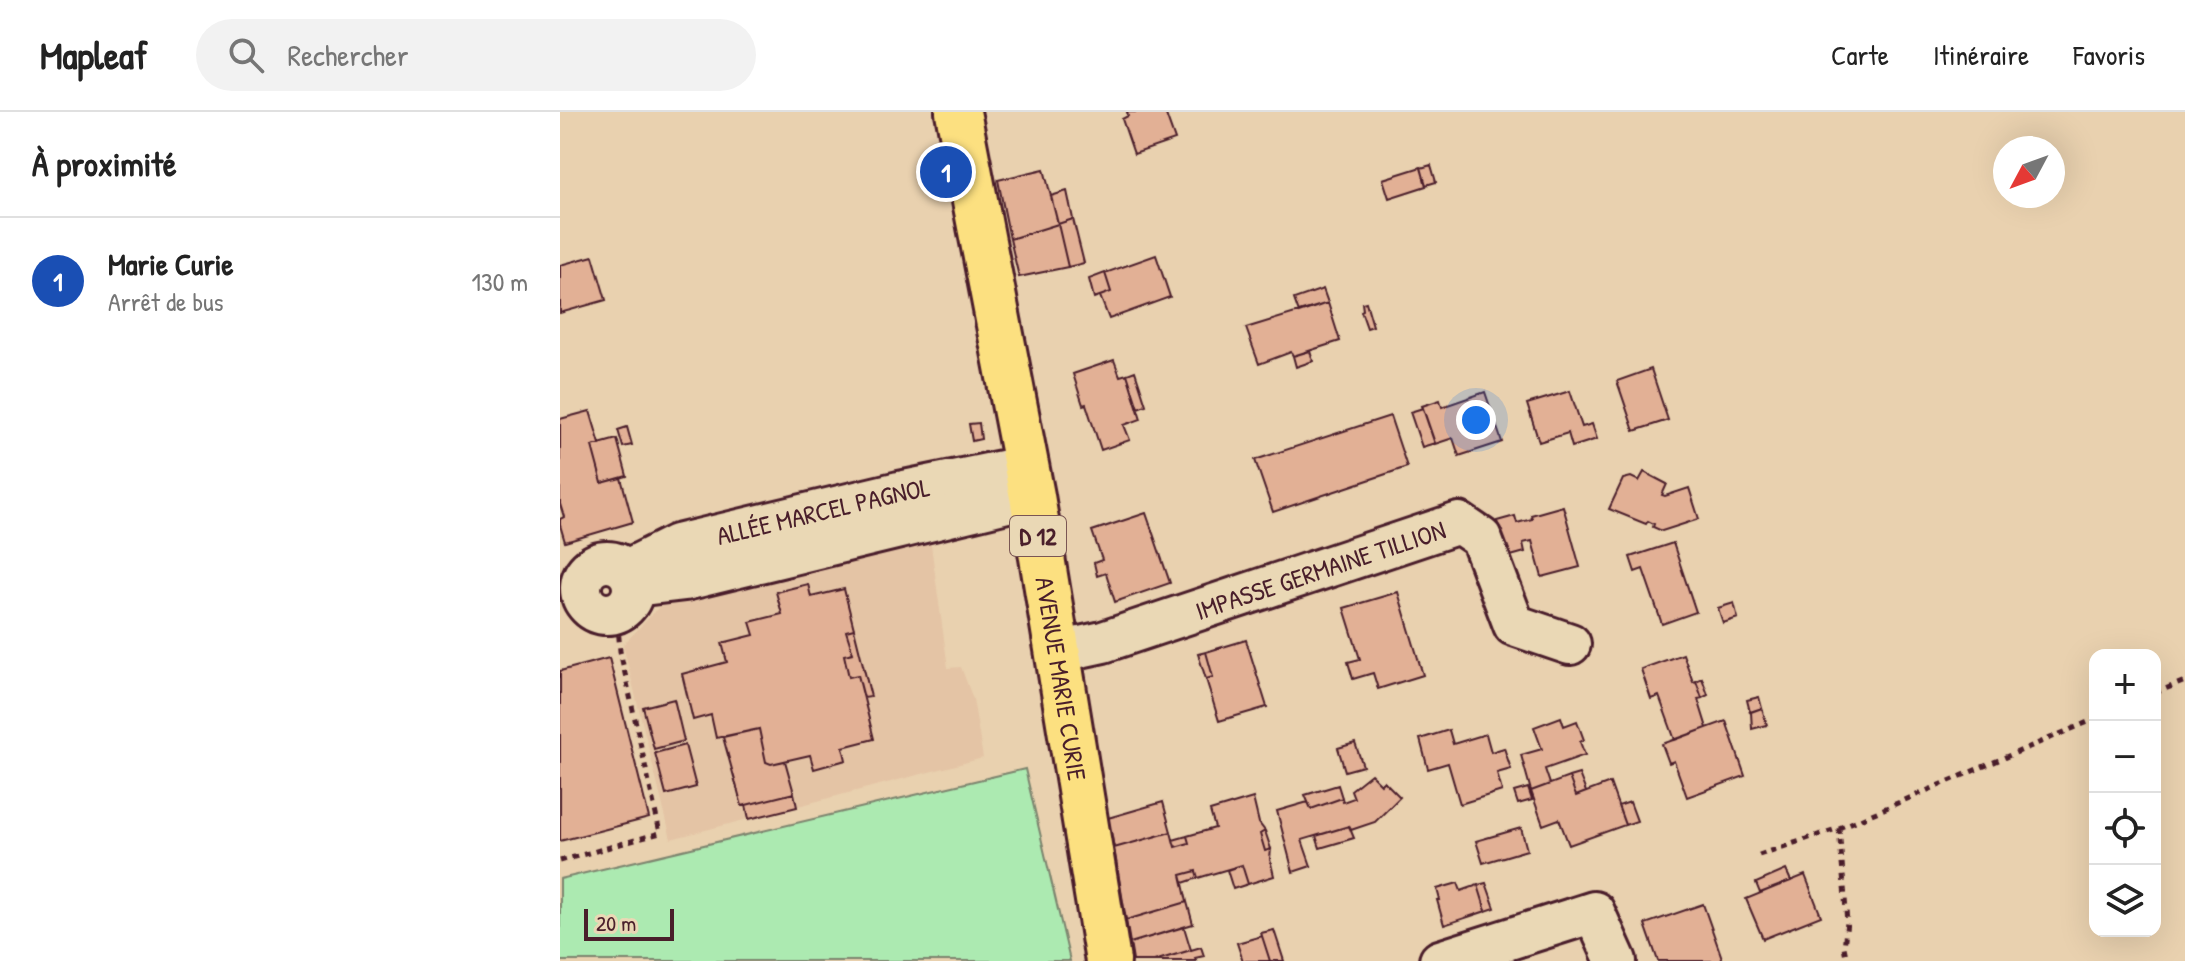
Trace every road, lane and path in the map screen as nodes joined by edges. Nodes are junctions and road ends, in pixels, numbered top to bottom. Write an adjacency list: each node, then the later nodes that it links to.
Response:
1 (958, 112): 2 (main road, AVENUE MARIE CURIE / D 12)
2 (1029, 481): 3 (street, ALLÉE MARCEL PAGNOL); 5 (main road, AVENUE MARIE CURIE / D 12)
3 (626, 589): 11 (path)
4 (1570, 644): 5 (street, IMPASSE GERMAINE TILLION)
5 (1057, 652): 12 (main road, AVENUE MARIE CURIE / D 12)
6 (2185, 681): 7 (path)
7 (2161, 691)
8 (2090, 721): 9 (path)
9 (1839, 828): 10 (path); 15 (path)
10 (1759, 855)
11 (560, 861)
12 (1108, 961)
13 (1440, 961): 14 (street)
14 (1616, 961)
15 (1847, 961)

